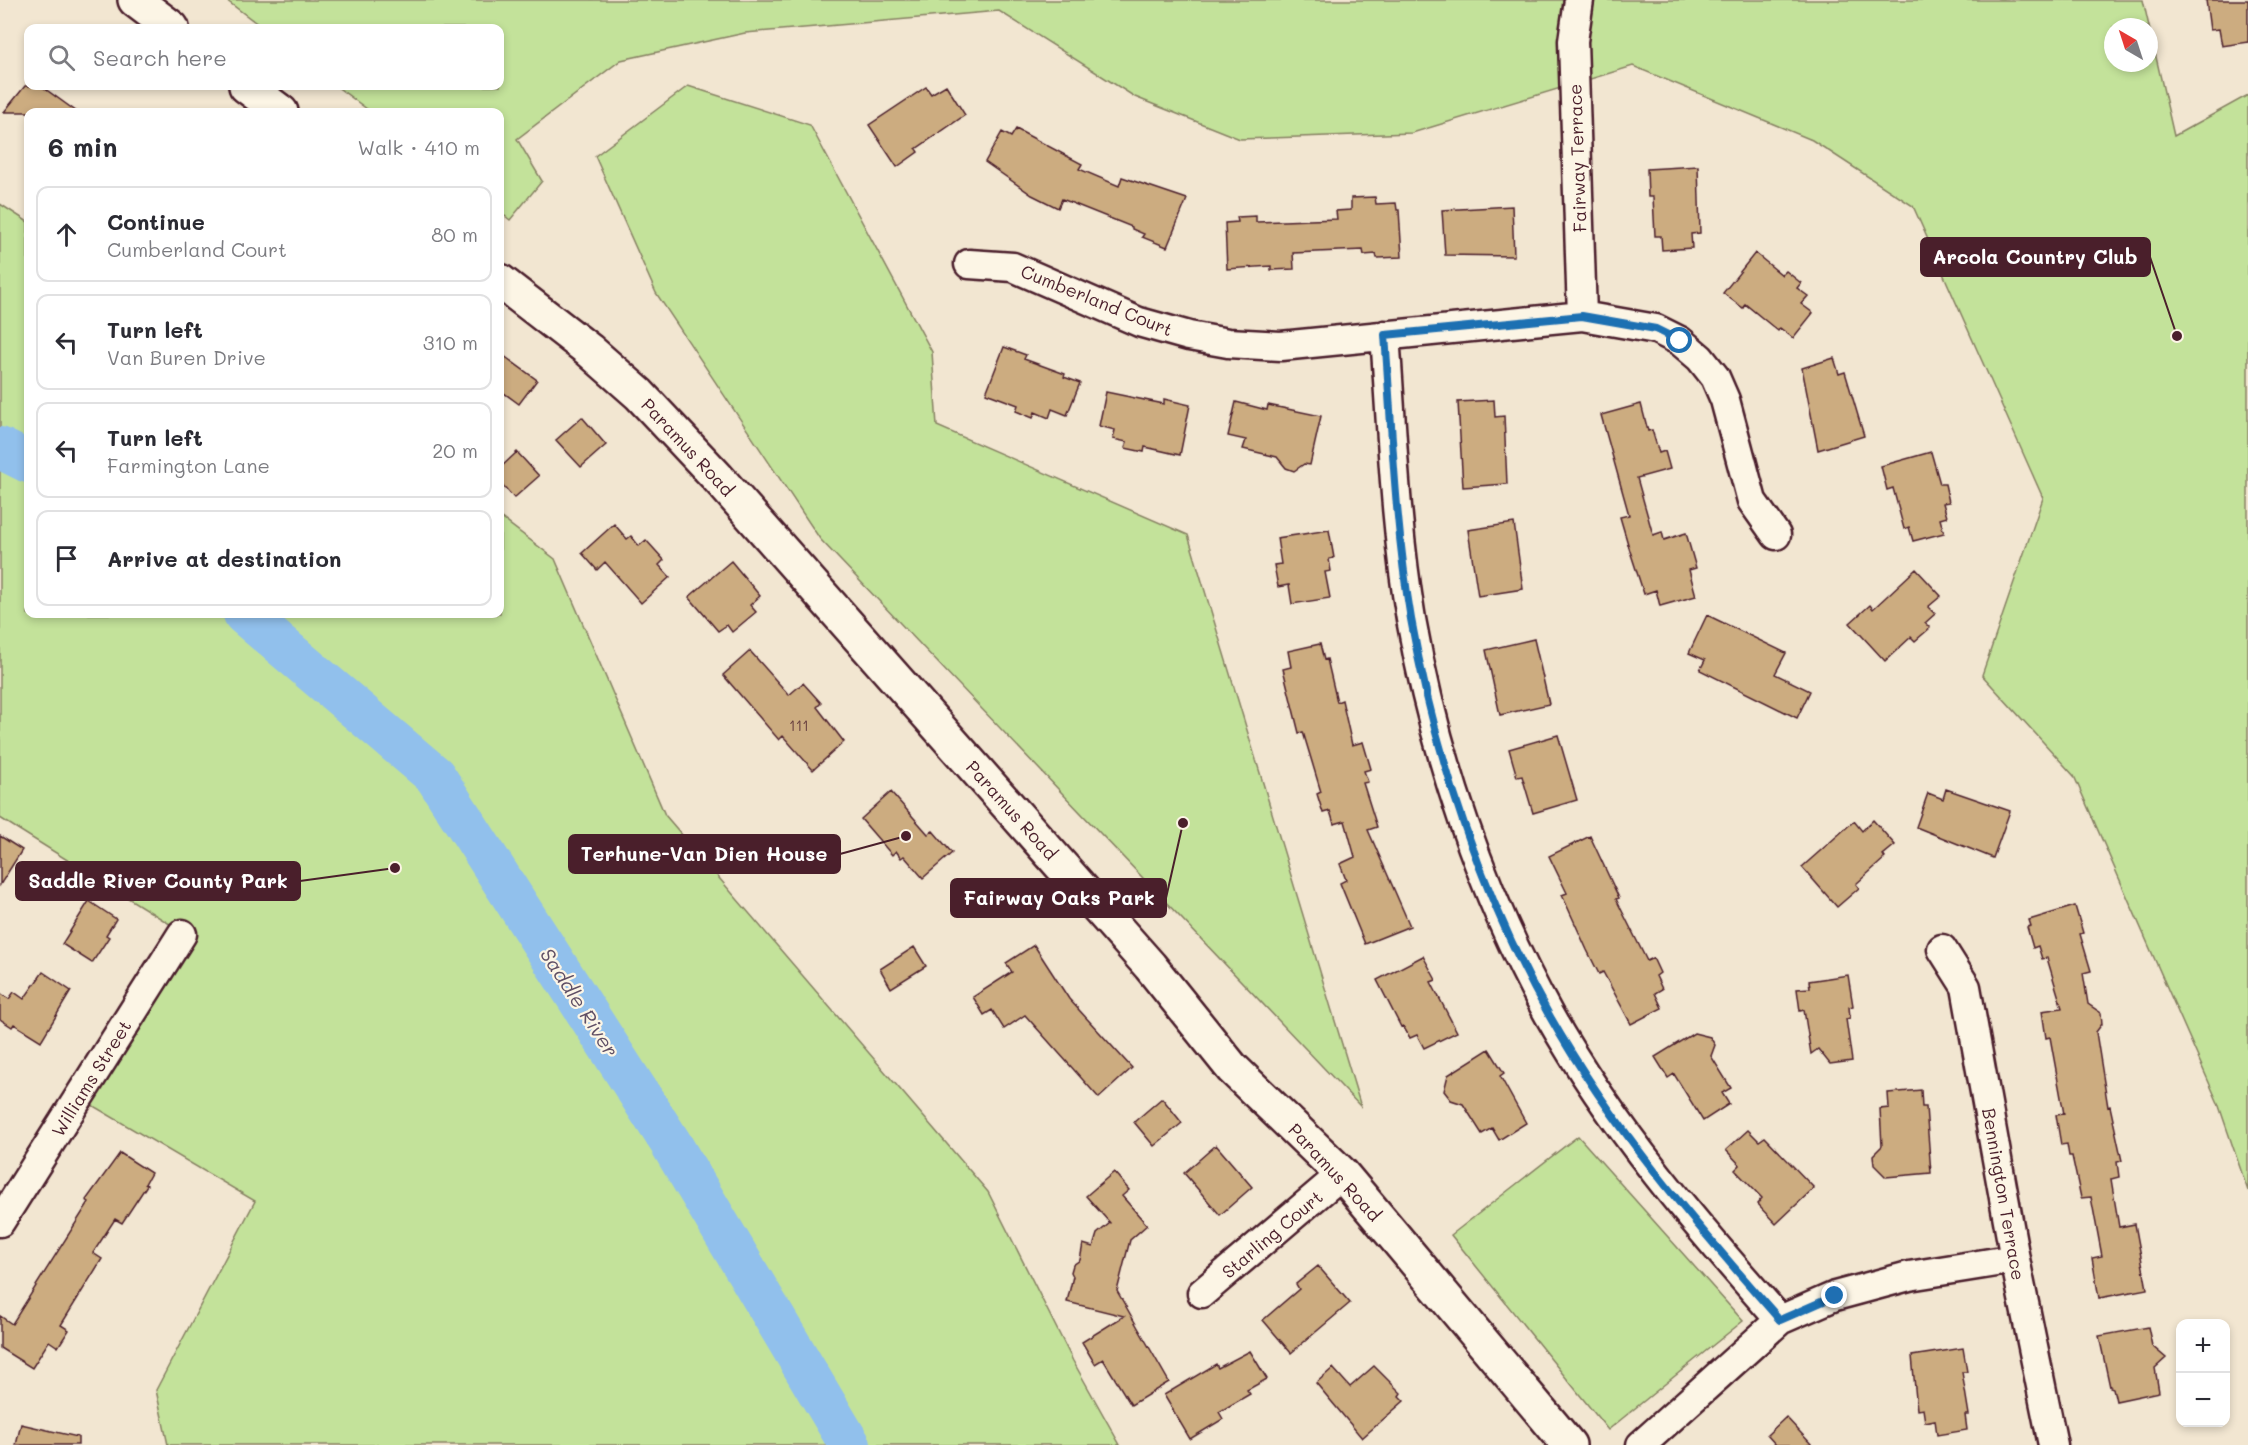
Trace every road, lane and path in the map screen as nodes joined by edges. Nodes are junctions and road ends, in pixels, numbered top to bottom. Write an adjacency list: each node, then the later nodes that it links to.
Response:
1 (135, 0): 3 (main road)
2 (1579, 0): 8 (street, Fairway Terrace)
3 (167, 24)
4 (251, 90): 5 (main road)
5 (276, 108)
6 (969, 264): 9 (street, Cumberland Court)
7 (504, 283): 13 (main road, Paramus Road)
8 (1582, 316): 9 (street, Cumberland Court); 10 (street, Cumberland Court)
9 (1385, 335): 17 (street)
10 (1776, 535)
11 (182, 934): 14 (street, Williams Street)
12 (1942, 949): 15 (street, Bennington Terrace)
13 (1342, 1174): 16 (street, Starling Court); 18 (main road, Paramus Road)
14 (2, 1213)
15 (2015, 1259): 17 (street); 20 (street, Bennington Terrace)
16 (1202, 1293)
17 (1780, 1320): 19 (street)
18 (1569, 1445)
19 (1641, 1445)
20 (2053, 1445)

